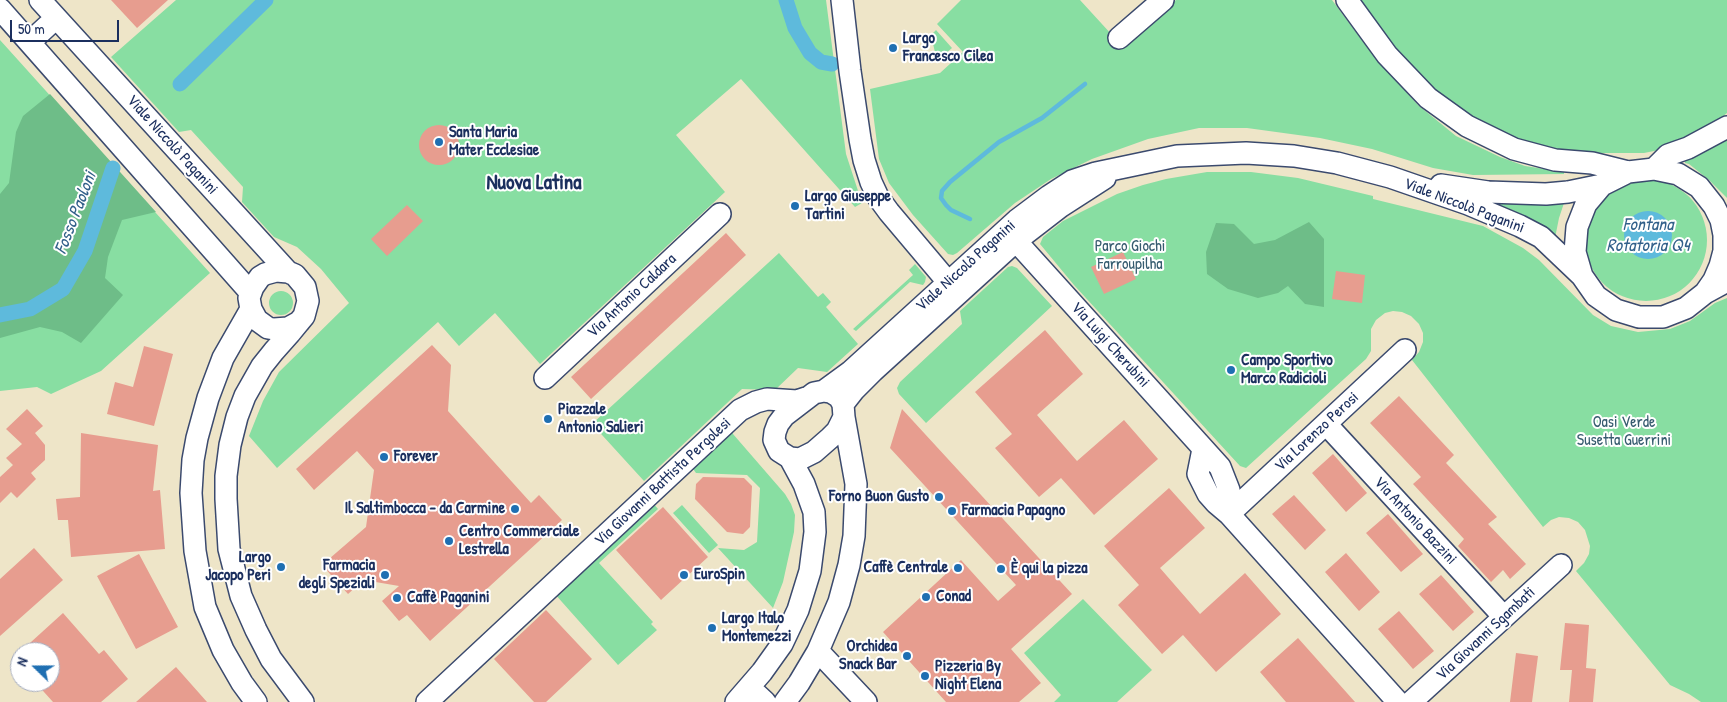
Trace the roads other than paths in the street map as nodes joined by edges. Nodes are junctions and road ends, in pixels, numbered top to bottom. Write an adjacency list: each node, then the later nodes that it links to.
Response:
1 (40, 0): 6 (street, Viale Niccolò Paganini)
2 (842, 0): 21 (street)
3 (1163, 0): 7 (street)
4 (1347, 0): 12 (street)
5 (0, 8): 8 (street)
6 (56, 18): 8 (street); 18 (street, Viale Niccolò Paganini)
7 (1119, 38)
8 (30, 42): 23 (street)
9 (1727, 127): 11 (street)
10 (1124, 167): 13 (street, Viale Niccolò Paganini); 17 (street, Viale Niccolò Paganini); 21 (street, Viale Niccolò Paganini)
11 (1654, 169): 12 (street); 15 (street)
12 (1628, 172): 14 (street)
13 (1390, 177): 14 (street, Viale Niccolò Paganini); 19 (street, Viale Niccolò Paganini)
14 (1602, 185): 19 (street)
15 (1721, 210): 22 (street)
16 (720, 214): 26 (street, Via Antonio Caldara)
17 (1016, 241): 29 (street, Viale Niccolò Paganini); 33 (street, Via Luigi Cherubini)
18 (288, 272): 23 (street); 24 (street, Viale Niccolò Paganini)
19 (1582, 276): 22 (street)
20 (1727, 281): 22 (street)
21 (948, 282): 27 (street, Viale Niccolò Paganini)
22 (1705, 293)
23 (250, 301): 24 (street); 35 (street)
24 (299, 322): 34 (street, Viale Niccolò Paganini)
25 (1405, 350): 30 (street, Via Lorenzo Perosi)
26 (545, 378)
27 (815, 395): 28 (street, Via Giovanni Battista Pergolesi); 29 (street); 31 (street, Viale Niccolò Paganini)
28 (746, 407): 31 (street, Via Giovanni Battista Pergolesi); 42 (street, Via Giovanni Battista Pergolesi)
29 (844, 410): 32 (street, Viale Niccolò Paganini); 38 (street)
30 (1326, 424): 33 (street, Via Lorenzo Perosi); 37 (street, Via Antonio Bazzini)
31 (774, 438): 32 (street)
32 (790, 458): 39 (street)
33 (1229, 514): 46 (street, Via Luigi Cherubini)
34 (227, 523): 35 (street); 41 (street, Viale Niccolò Paganini)
35 (193, 527): 40 (street)
36 (1561, 565): 37 (street, Via Giovanni Sgambati)
37 (1504, 617): 47 (street, Via Giovanni Sgambati)
38 (818, 651): 44 (street); 45 (street)
39 (743, 695): 43 (street)
40 (256, 702)
41 (302, 702)
42 (427, 702)
43 (765, 702)
44 (785, 702)
45 (866, 702)
46 (1398, 702)
47 (1411, 702)

